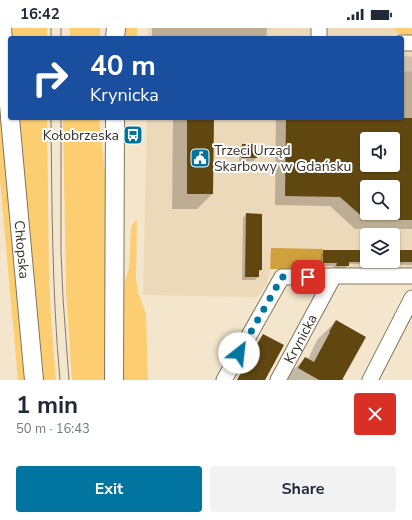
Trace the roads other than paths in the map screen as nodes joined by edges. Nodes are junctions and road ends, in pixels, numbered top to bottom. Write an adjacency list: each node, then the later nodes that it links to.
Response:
1 (2, 28): 2 (main road, Chłopska)
2 (8, 95)
3 (10, 120): 8 (main road, Chłopska)
4 (115, 120): 9 (main road)
5 (334, 276): 6 (street); 10 (street); 11 (street, Krynicka)
6 (412, 276)
7 (412, 298): 12 (street)
8 (34, 380)
9 (114, 380)
10 (224, 380)
11 (278, 380)
12 (370, 380)

